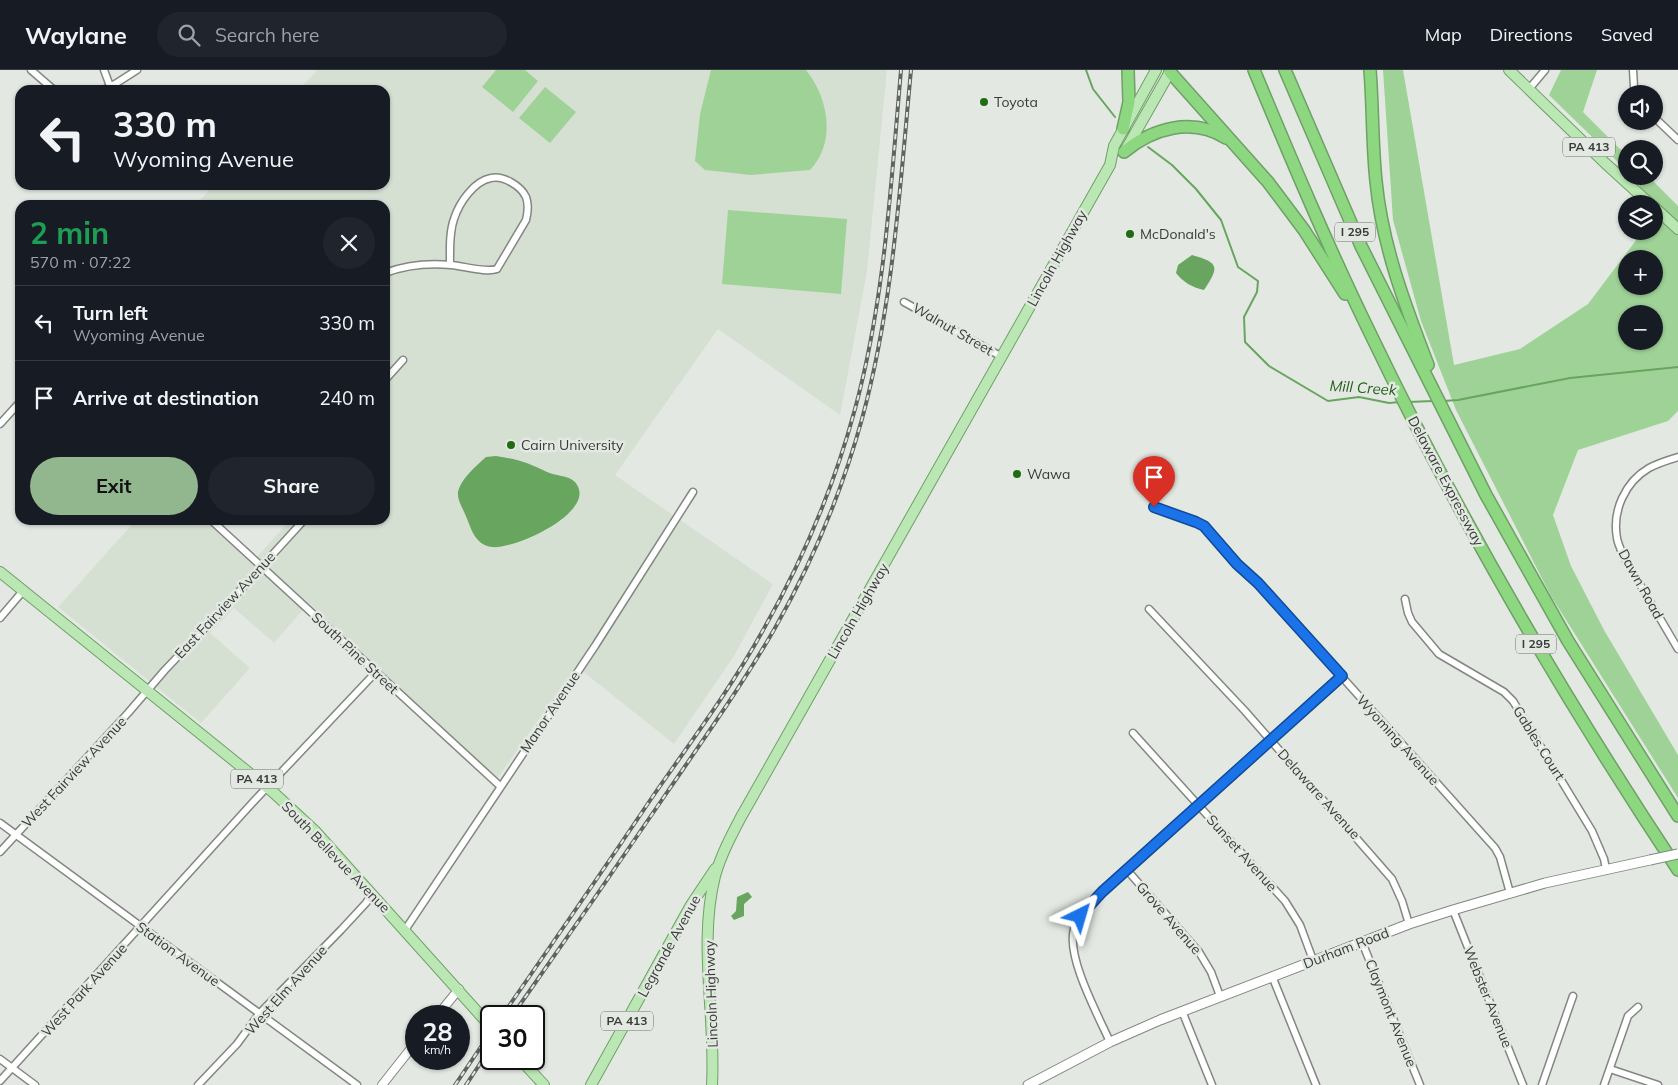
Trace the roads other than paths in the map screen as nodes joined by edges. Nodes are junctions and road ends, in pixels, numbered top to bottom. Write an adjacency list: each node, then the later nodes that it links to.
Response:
1 (31, 70): 13 (street)
2 (104, 70): 14 (street)
3 (137, 70): 15 (street)
4 (1128, 70): 19 (highway)
5 (1156, 70): 19 (main road)
6 (1254, 70): 30 (highway, Delaware Expressway / I 295)
7 (1285, 70): 34 (highway, I 295)
8 (1370, 70): 34 (highway)
9 (1509, 70): 17 (main road, PA 413)
10 (1544, 70): 17 (street)
11 (1633, 70): 16 (street)
12 (1169, 71): 21 (highway); 22 (main road)
13 (48, 85)
14 (110, 85)
15 (112, 85)
16 (1634, 85)
17 (1529, 89): 24 (main road, PA 413)
18 (1663, 126): 20 (street)
19 (1123, 129): 23 (main road)
20 (1678, 140)
21 (1234, 143): 22 (highway); 30 (highway)
22 (1124, 152): 23 (main road)
23 (1110, 165): 31 (main road, Lincoln Highway)
24 (1640, 195)
25 (1663, 215): 26 (main road)
26 (1678, 229)
27 (450, 265): 27 (street); 28 (street)
28 (390, 272)
29 (904, 302): 31 (street, Walnut Street)
30 (1370, 333): 65 (highway, Delaware Expressway / I 295)
31 (1002, 357): 62 (main road, Lincoln Highway)
32 (403, 360): 33 (street)
33 (390, 374)
34 (1435, 389): 57 (highway, Delaware Expressway / I 295)
35 (15, 408): 36 (street)
36 (0, 424)
37 (1678, 457): 48 (street, Dawn Road)
38 (693, 492): 54 (street, Manor Avenue)
39 (1154, 507): 50 (street, Wyoming Avenue)
40 (217, 525): 42 (street, South Pine Street)
41 (299, 525): 42 (street, East Fairview Avenue)
42 (262, 566): 49 (street, South Pine Street); 51 (street, East Fairview Avenue)
43 (0, 572): 44 (main road, South Bellevue Avenue / PA 413)
44 (23, 591): 47 (street); 51 (main road, South Bellevue Avenue / PA 413)
45 (1405, 598): 64 (street, Gables Court)
46 (1150, 609): 53 (street, Delaware Avenue)
47 (0, 618)
48 (1678, 649)
49 (376, 672): 54 (street, South Pine Street); 55 (street, West Park Avenue)
50 (1342, 676): 53 (street); 66 (street, Wyoming Avenue)
51 (147, 691): 55 (main road, South Bellevue Avenue / PA 413); 59 (street, West Fairview Avenue)
52 (1133, 734): 56 (street, Sunset Avenue)
53 (1271, 740): 56 (street); 69 (street, Delaware Avenue)
54 (500, 786): 71 (street, Manor Avenue)
55 (267, 787): 67 (main road, South Bellevue Avenue / PA 413); 70 (street, West Park Avenue)
56 (1199, 805): 63 (street); 73 (street, Sunset Avenue)
57 (1678, 816)
58 (0, 823): 59 (street, Station Avenue)
59 (16, 834): 60 (street, West Fairview Avenue); 70 (street, Station Avenue)
60 (0, 852)
61 (1678, 854): 64 (main road, Durham Road, bridge)
62 (720, 862): 95 (main road, Legrande Avenue / PA 413); 96 (main road, Lincoln Highway)
63 (1127, 870): 76 (street, Grove Avenue); 83 (street)
64 (1606, 870): 66 (main road, Durham Road)
65 (1678, 870)
66 (1510, 893): 68 (main road, Durham Road)
67 (372, 894): 71 (main road, South Bellevue Avenue / PA 413); 81 (street, West Elm Avenue)
68 (1452, 910): 69 (main road, Durham Road); 101 (street, Webster Avenue)
69 (1409, 924): 72 (main road, Durham Road)
70 (142, 926): 81 (street, Station Avenue); 86 (street, West Park Avenue)
71 (405, 930): 75 (main road, South Bellevue Avenue / PA 413)
72 (1362, 942): 73 (main road, Durham Road); 100 (street, Claymont Avenue)
73 (1313, 960): 74 (main road, Durham Road)
74 (1272, 976): 76 (main road, Durham Road); 99 (street)
75 (459, 990): 78 (street); 82 (main road, South Bellevue Avenue / PA 413)
76 (1220, 996): 80 (main road, Durham Road)
77 (1573, 996): 102 (street)
78 (446, 1005)
79 (1638, 1007): 87 (street)
80 (1182, 1011): 83 (main road, Durham Road); 98 (street)
81 (259, 1014): 91 (street, West Elm Avenue); 92 (street, Station Avenue)
82 (480, 1014)
83 (1110, 1042): 97 (main road, Durham Road)
84 (405, 1056): 93 (street)
85 (0, 1059): 86 (street)
86 (12, 1068): 89 (street, West Park Avenue); 90 (street)
87 (1610, 1069): 103 (street); 104 (street)
88 (530, 1070): 94 (main road)
89 (0, 1081)
90 (35, 1085)
91 (198, 1085)
92 (357, 1085)
93 (382, 1085)
94 (544, 1085)
95 (592, 1085)
96 (712, 1085)
97 (1028, 1085)
98 (1212, 1085)
99 (1316, 1085)
100 (1420, 1085)
101 (1523, 1085)
102 (1542, 1085)
103 (1604, 1085)
104 (1658, 1085)

